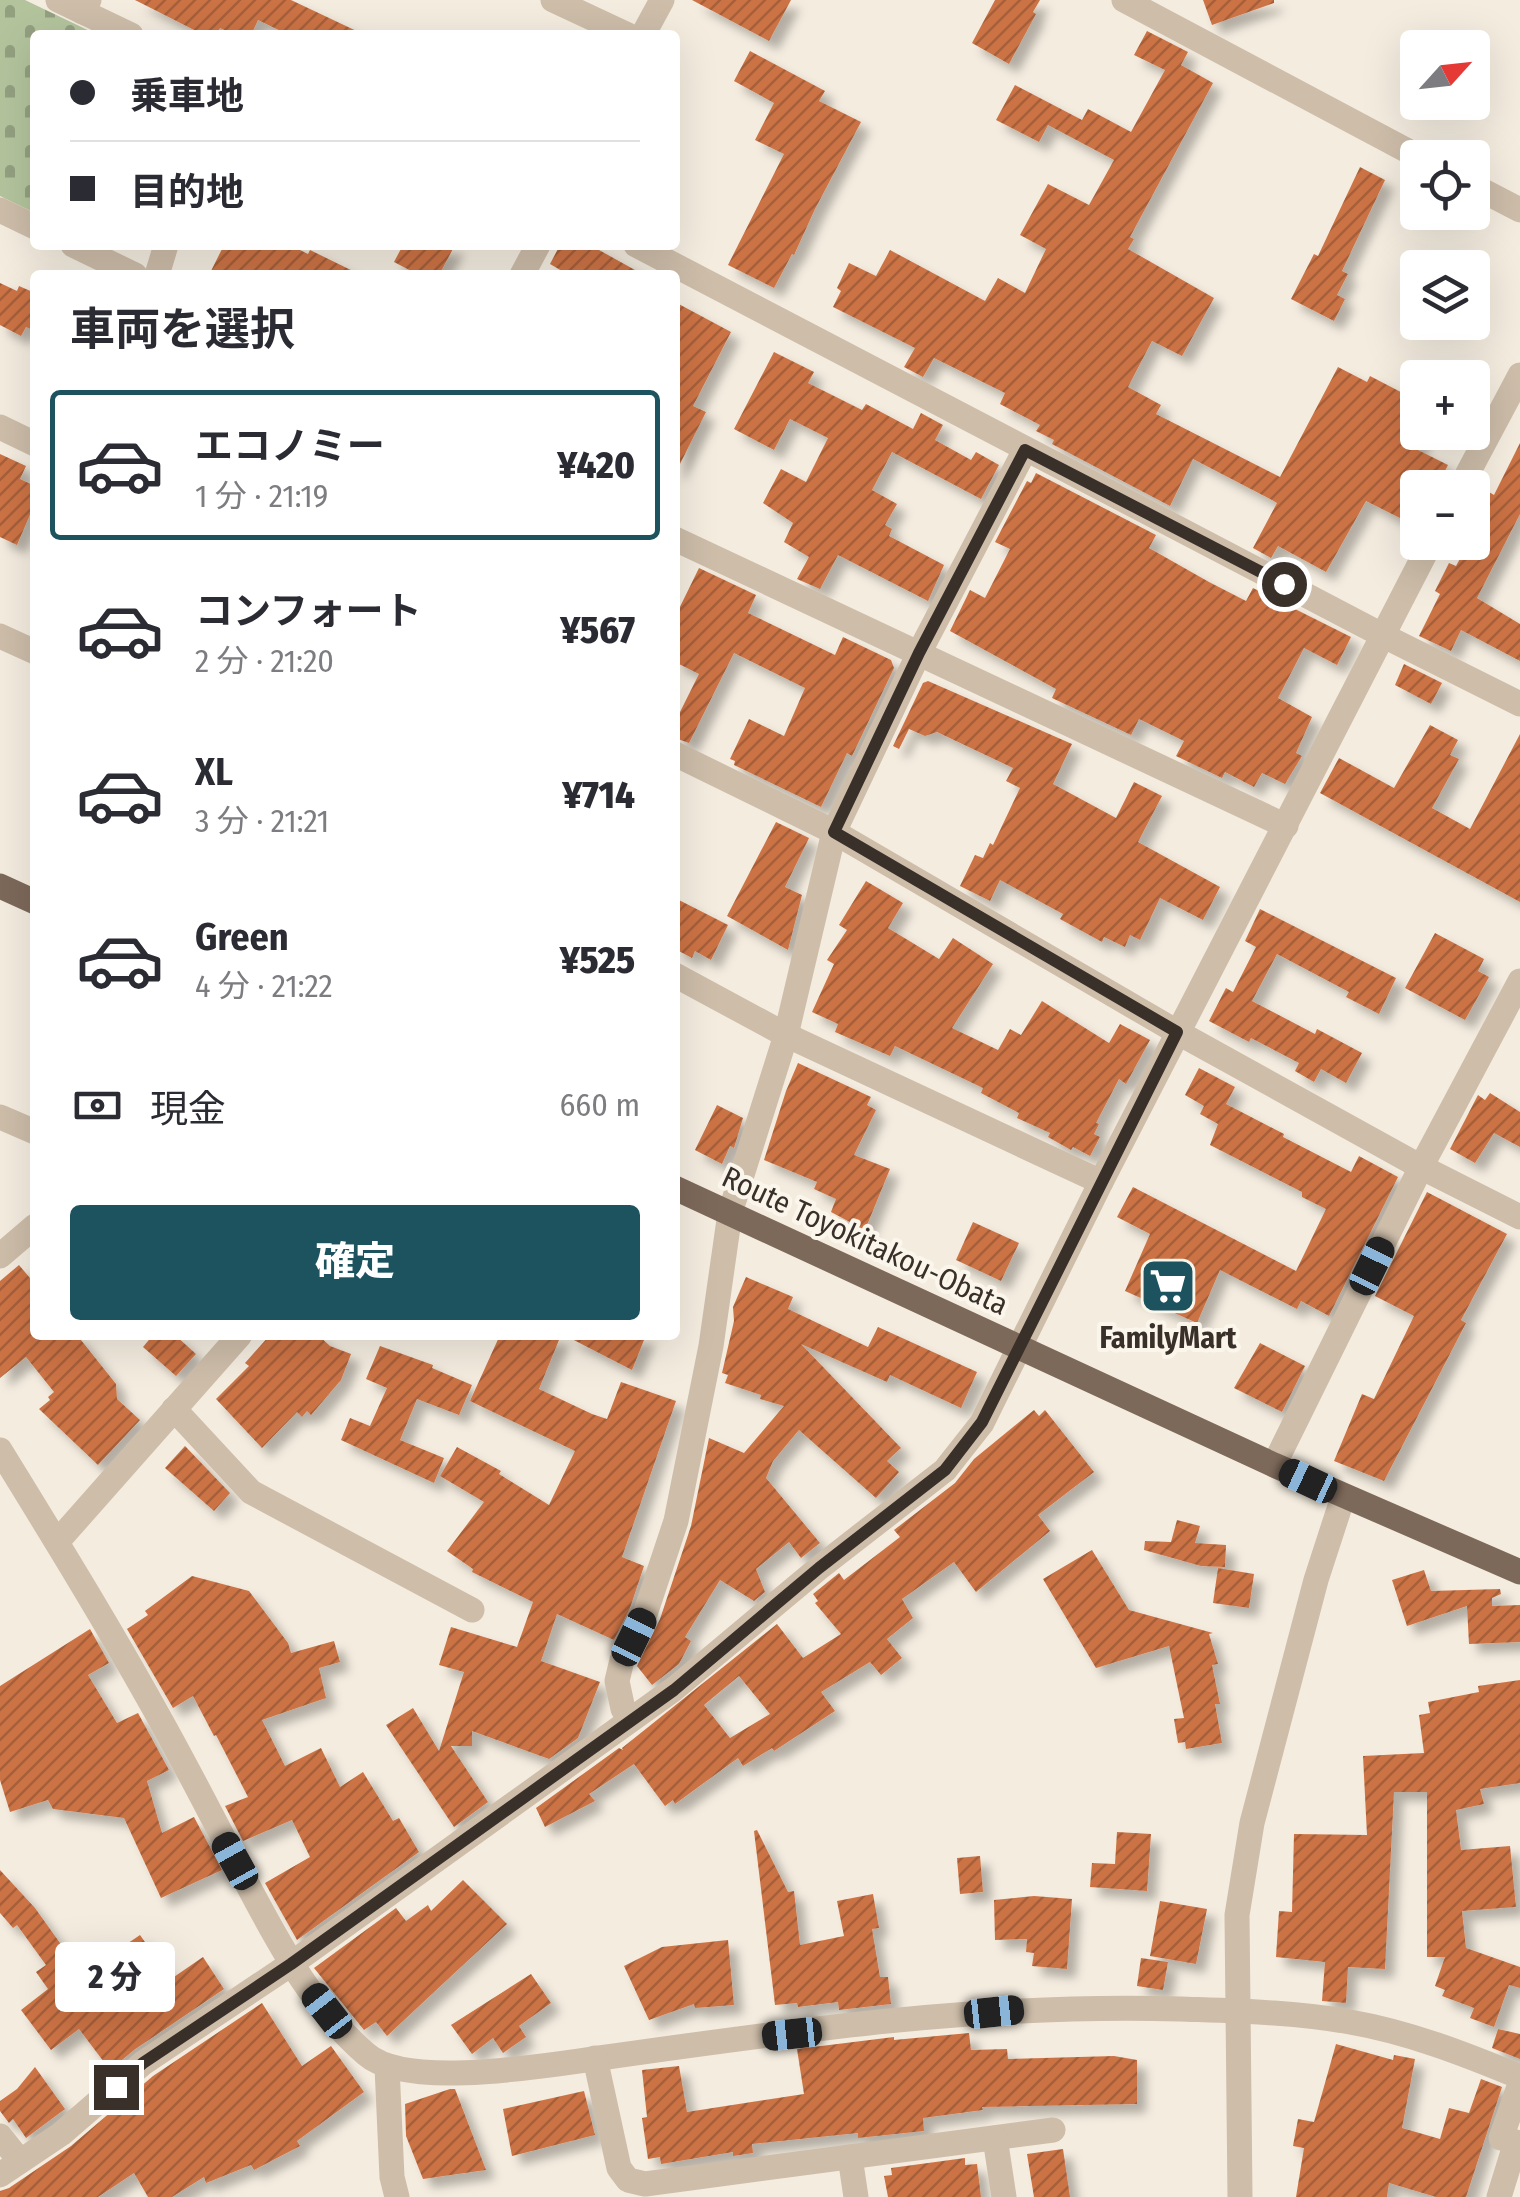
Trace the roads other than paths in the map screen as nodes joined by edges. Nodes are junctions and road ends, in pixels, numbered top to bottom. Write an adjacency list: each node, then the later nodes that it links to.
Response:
1 (58, 0): 5 (street)
2 (554, 0): 7 (street)
3 (662, 0): 8 (street)
4 (1124, 0): 9 (street)
5 (86, 6): 6 (street)
6 (123, 30)
7 (617, 30)
8 (646, 30)
9 (1400, 147)
10 (1490, 194): 12 (street)
11 (0, 210): 13 (street)
12 (1520, 210)
13 (30, 225)
14 (84, 250): 16 (street)
15 (645, 250): 20 (street)
16 (126, 270)
17 (1520, 375): 21 (street)
18 (0, 427): 19 (street)
19 (30, 442)
20 (1025, 450): 24 (street); 27 (street)
21 (1470, 470)
22 (680, 541): 27 (street)
23 (1422, 560): 24 (street)
24 (1382, 635): 28 (street); 30 (street)
25 (0, 636): 26 (street)
26 (30, 650)
27 (919, 653): 30 (street); 31 (street)
28 (1520, 704)
29 (680, 756): 31 (street)
30 (1286, 826): 36 (street)
31 (834, 832): 36 (street); 37 (street)
32 (0, 886): 33 (main road)
33 (30, 900)
34 (680, 979): 37 (street)
35 (1520, 981): 40 (street)
36 (1177, 1032): 40 (street); 41 (street)
37 (786, 1035): 41 (street); 43 (street)
38 (0, 1116): 39 (street)
39 (30, 1130)
40 (1421, 1167): 44 (street); 51 (street)
41 (1101, 1182): 48 (street)
42 (680, 1190): 43 (main road, Route Toyokitakou-Obata)
43 (730, 1213): 48 (main road, Route Toyokitakou-Obata); 56 (street)
44 (1520, 1218)
45 (30, 1230): 46 (street)
46 (0, 1256)
47 (235, 1340): 49 (street)
48 (1018, 1348): 51 (main road, Route Toyokitakou-Obata); 56 (street)
49 (174, 1408): 53 (street); 55 (street)
50 (0, 1450): 53 (street)
51 (1274, 1465): 52 (main road, Route Toyokitakou-Obata)
52 (1343, 1497): 54 (main road, Route Toyokitakou-Obata); 58 (street)
53 (57, 1542): 57 (street)
54 (1520, 1572)
55 (472, 1610)
56 (630, 1718): 57 (street)
57 (291, 1964): 60 (street); 66 (street)
58 (1236, 2010): 59 (street); 61 (street); 70 (street)
59 (595, 2058): 60 (street); 65 (street)
60 (387, 2068): 67 (street)
61 (1520, 2080): 71 (street)
62 (1054, 2130): 64 (street)
63 (0, 2136): 66 (street)
64 (995, 2138): 65 (street); 69 (street)
65 (850, 2157): 68 (street)
66 (10, 2168)
67 (397, 2197)
68 (856, 2197)
69 (1004, 2197)
70 (1240, 2197)
71 (1498, 2197)

